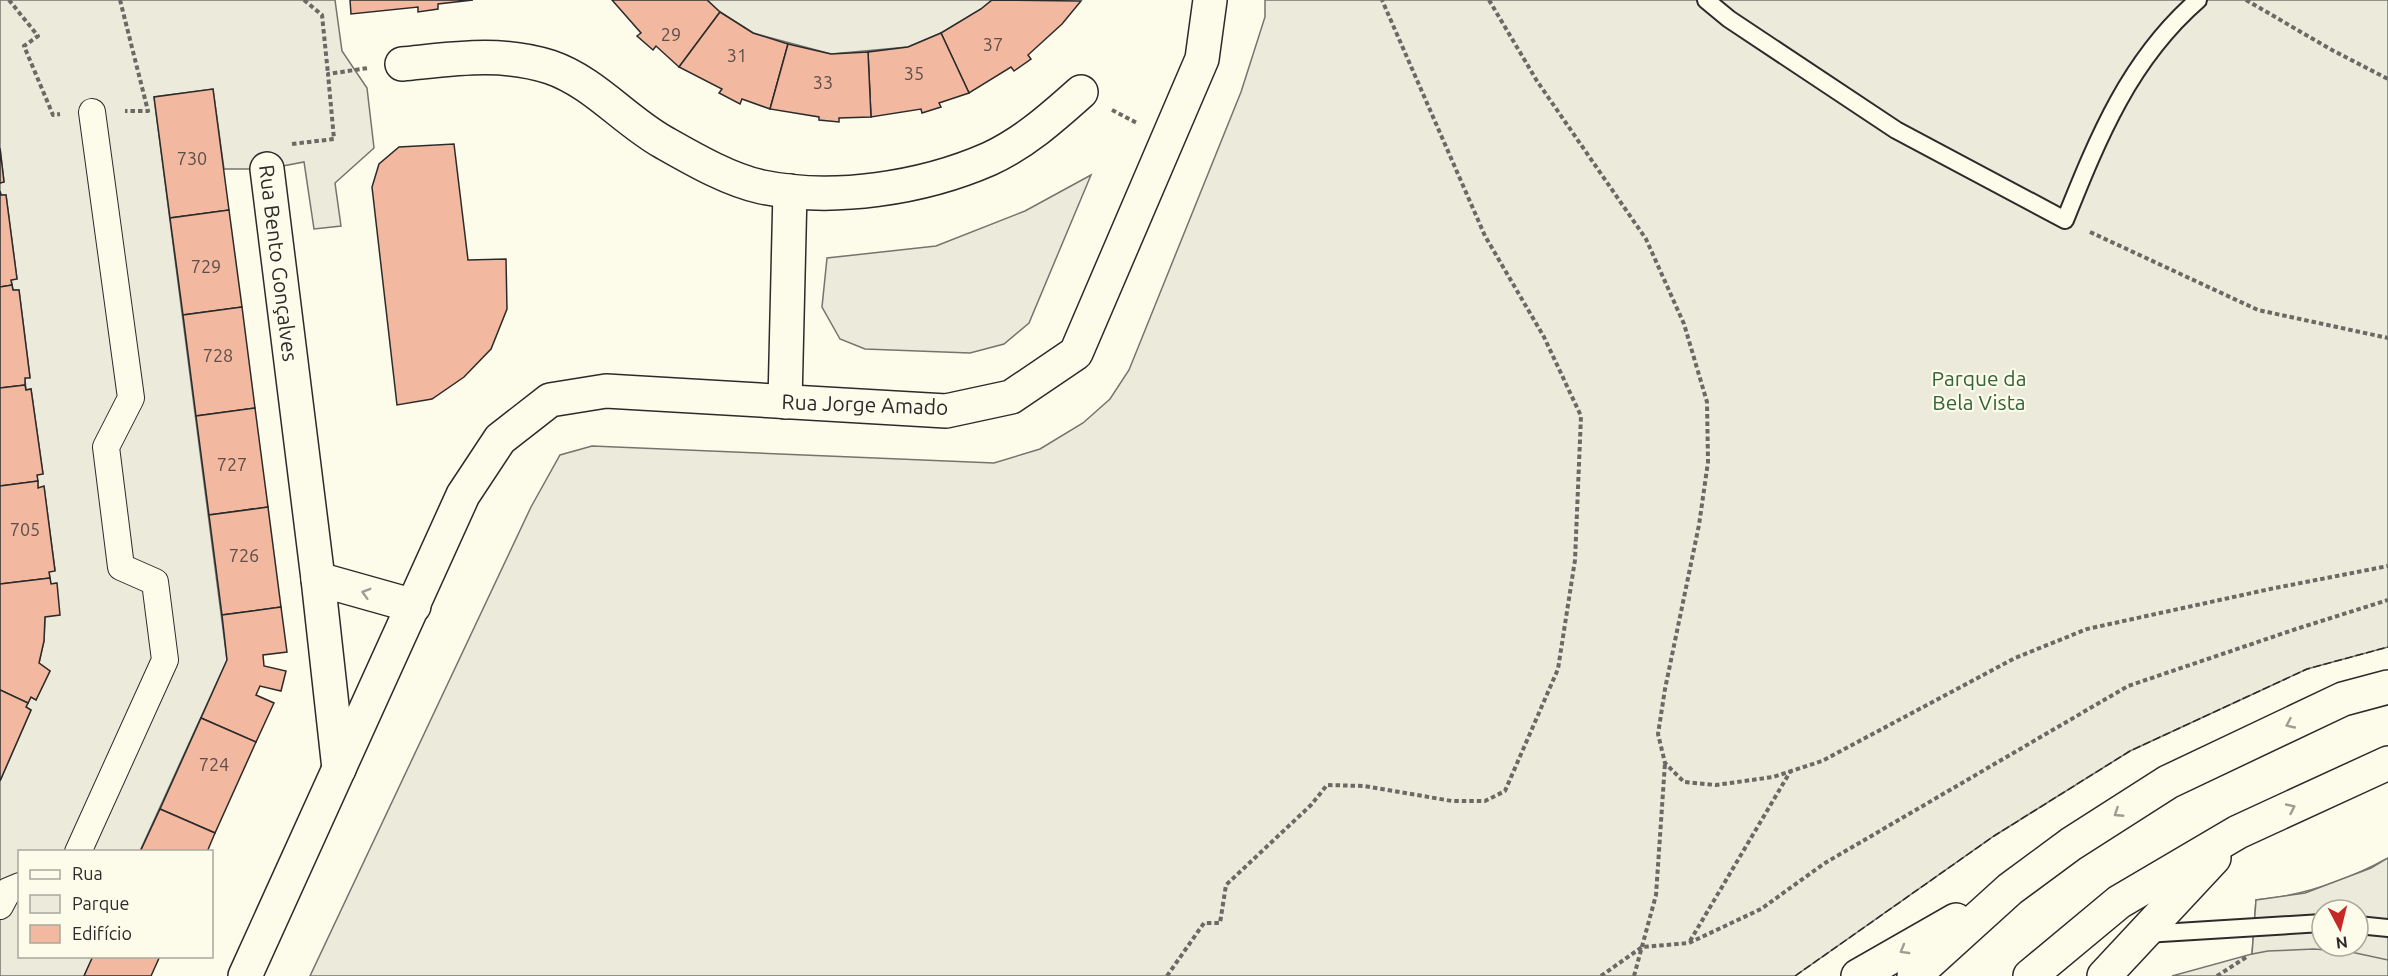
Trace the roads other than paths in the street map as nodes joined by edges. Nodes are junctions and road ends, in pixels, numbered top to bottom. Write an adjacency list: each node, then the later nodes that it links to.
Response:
1 (1210, 0): 9 (main road, Rua Jorge Amado)
2 (1706, 0): 3 (lane)
3 (2198, 0)
4 (402, 64): 8 (main road)
5 (1081, 92): 8 (main road)
6 (92, 112): 16 (street)
7 (267, 170): 10 (main road, Rua Bento Gonçalves)
8 (790, 191): 9 (main road)
9 (785, 402): 11 (main road, Rua Jorge Amado)
10 (318, 579): 11 (main road, one-way to 10); 14 (main road, Rua Bento Gonçalves)
11 (414, 606): 14 (main road)
12 (2388, 687): 18 (main road, one-way to 18)
13 (2388, 763): 15 (main road, one-way to 13)
14 (339, 769): 24 (main road)
15 (2238, 832): 23 (main road); 27 (main road); 28 (main road)
16 (79, 850)
17 (18, 887): 19 (street)
18 (2010, 890): 25 (main road, one-way to 25); 26 (main road)
19 (0, 906)
20 (2310, 924): 23 (lane)
21 (2370, 926): 22 (lane)
22 (2388, 928)
23 (2144, 934): 29 (main road)
24 (245, 976)
25 (1858, 976)
26 (1914, 976)
27 (2030, 976)
28 (2062, 976)
29 (2104, 976)

